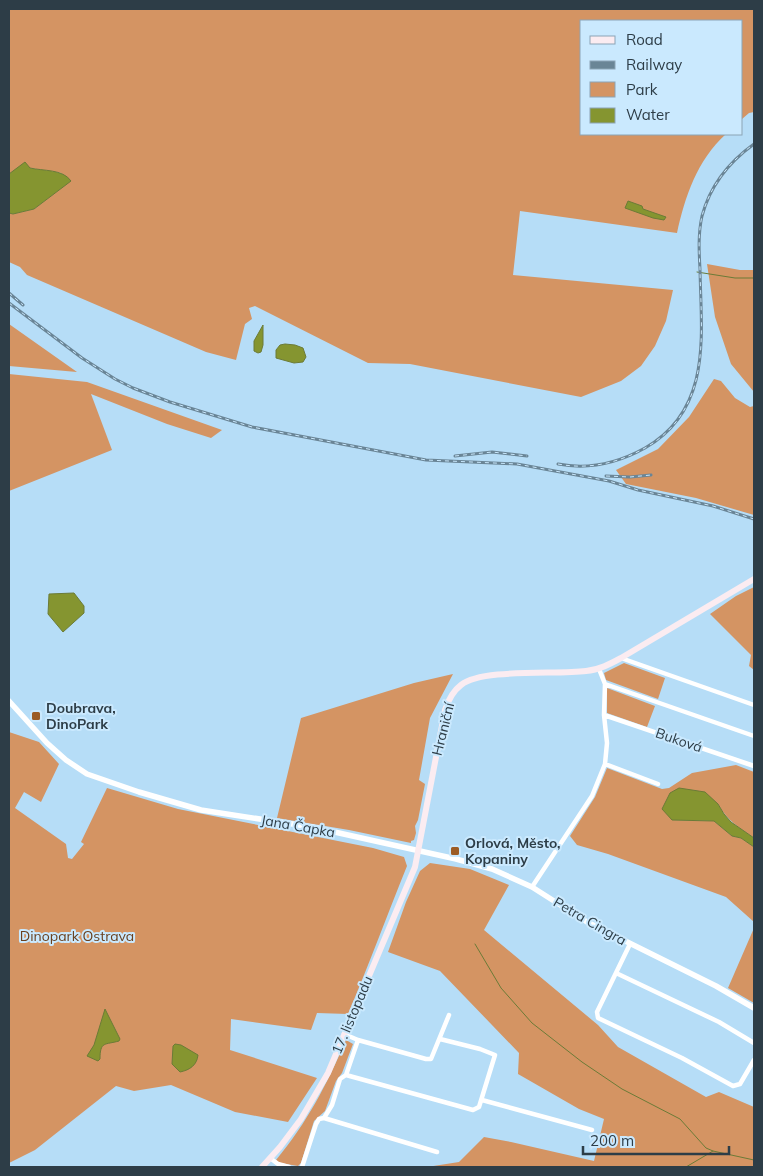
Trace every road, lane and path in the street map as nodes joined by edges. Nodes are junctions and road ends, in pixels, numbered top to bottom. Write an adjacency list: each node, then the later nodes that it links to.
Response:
1 (754, 579): 2 (main road, Hraniční)
2 (621, 658): 3 (main road, Hraniční); 6 (street)
3 (599, 669): 4 (street); 12 (main road, Hraniční)
4 (605, 684): 7 (street); 8 (street)
5 (9, 701): 12 (street, Jana Čapka)
6 (754, 705)
7 (604, 714): 9 (street); 10 (street, Buková)
8 (754, 736)
9 (606, 764): 11 (street); 13 (street)
10 (754, 766)
11 (658, 784)
12 (419, 850): 13 (street, Petra Cingra); 18 (main road, 17. listopadu)
13 (532, 887): 14 (street, Petra Cingra)
14 (630, 944): 15 (street); 16 (street, Petra Cingra)
15 (616, 973): 21 (street); 22 (street)
16 (754, 1008)
17 (449, 1015): 19 (street)
18 (344, 1034): 20 (street); 28 (main road, 17. listopadu)
19 (440, 1039): 20 (street); 24 (street)
20 (358, 1040): 23 (street)
21 (754, 1043)
22 (754, 1060)
23 (346, 1075): 24 (street); 25 (street)
24 (482, 1100): 26 (street)
25 (324, 1118): 27 (street); 31 (street)
26 (592, 1130)
27 (437, 1152)
28 (270, 1158): 29 (main road, 17. listopadu); 30 (street)
29 (262, 1167)
30 (289, 1167)
31 (302, 1167)

